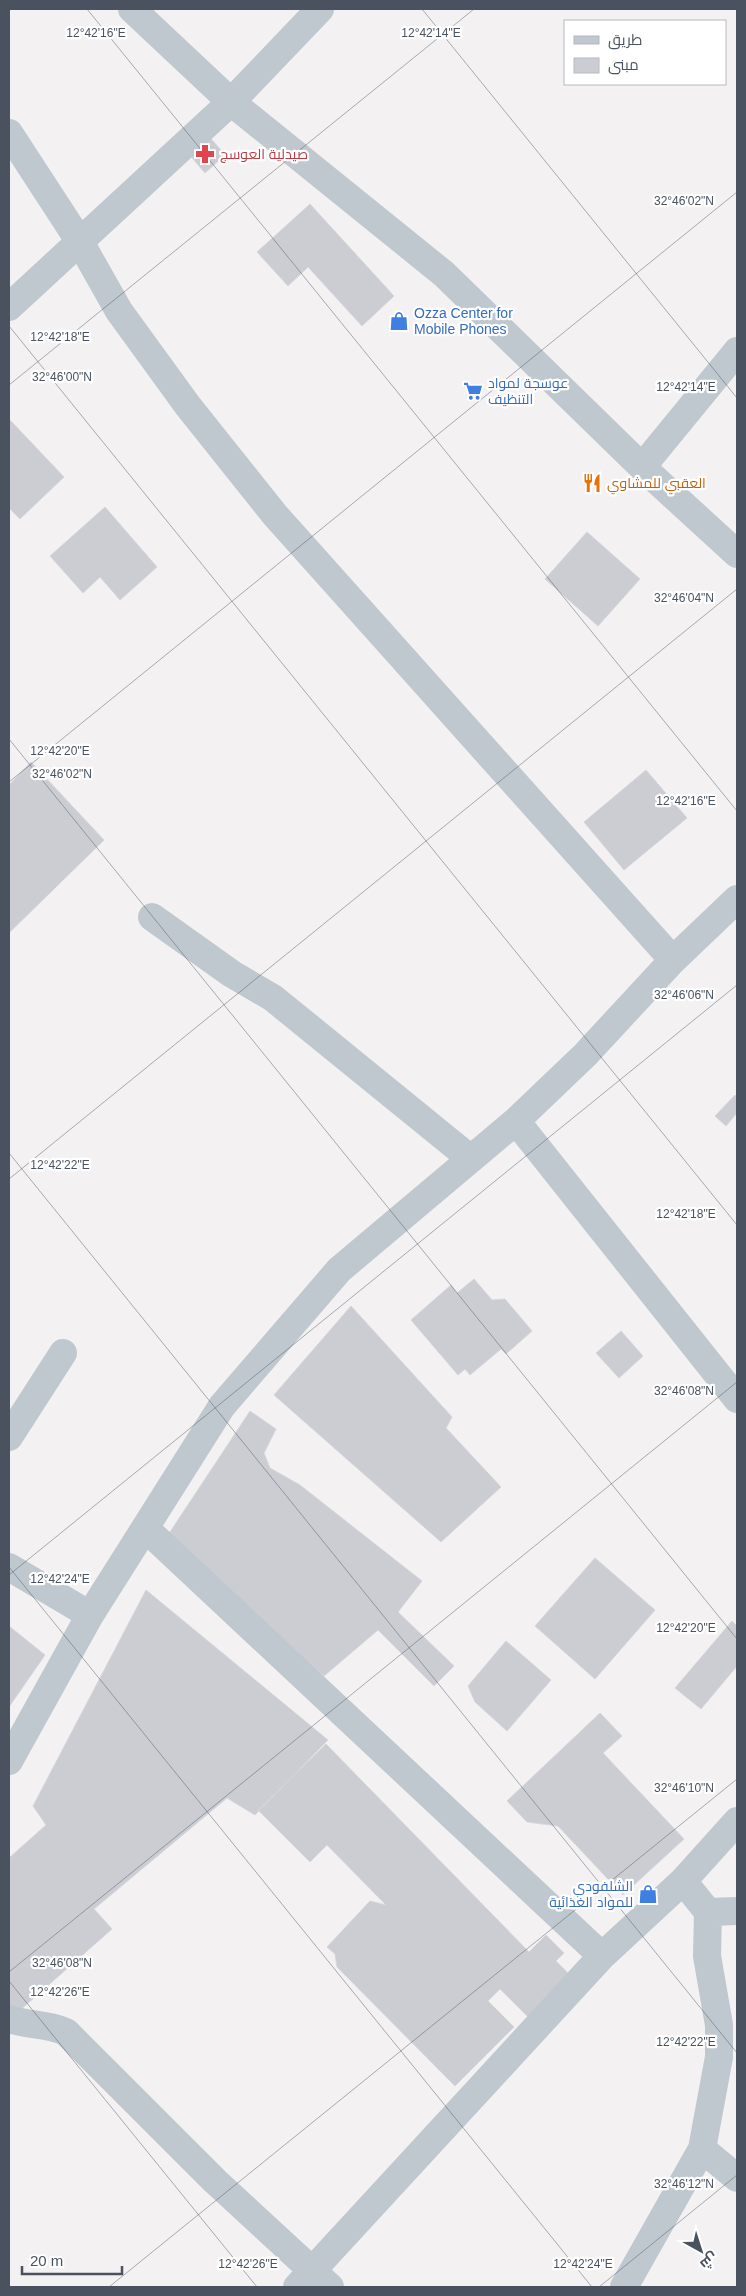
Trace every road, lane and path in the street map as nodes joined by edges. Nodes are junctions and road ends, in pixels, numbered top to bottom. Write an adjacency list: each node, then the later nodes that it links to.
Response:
1 (132, 9): 3 (street)
2 (320, 9): 3 (street)
3 (231, 102): 5 (street); 8 (street)
4 (9, 132): 5 (street)
5 (80, 242): 6 (street); 12 (street)
6 (9, 305)
7 (737, 350): 8 (street)
8 (642, 467): 9 (street)
9 (737, 554)
10 (737, 900): 12 (street)
11 (152, 917): 14 (street)
12 (673, 960): 13 (street)
13 (516, 1121): 14 (street); 16 (street)
14 (471, 1159): 18 (street)
15 (63, 1353): 17 (street)
16 (737, 1399)
17 (9, 1437)
18 (146, 1529): 20 (street); 26 (street)
19 (9, 1567): 20 (street)
20 (90, 1614): 21 (street)
21 (9, 1761)
22 (737, 1821): 23 (street)
23 (683, 1881): 25 (street); 26 (street)
24 (737, 1911): 25 (street)
25 (708, 1912): 28 (street)
26 (602, 1956): 30 (street)
27 (9, 2019): 30 (street)
28 (702, 2149): 29 (street); 31 (street)
29 (737, 2178)
30 (313, 2282)
31 (624, 2287)

